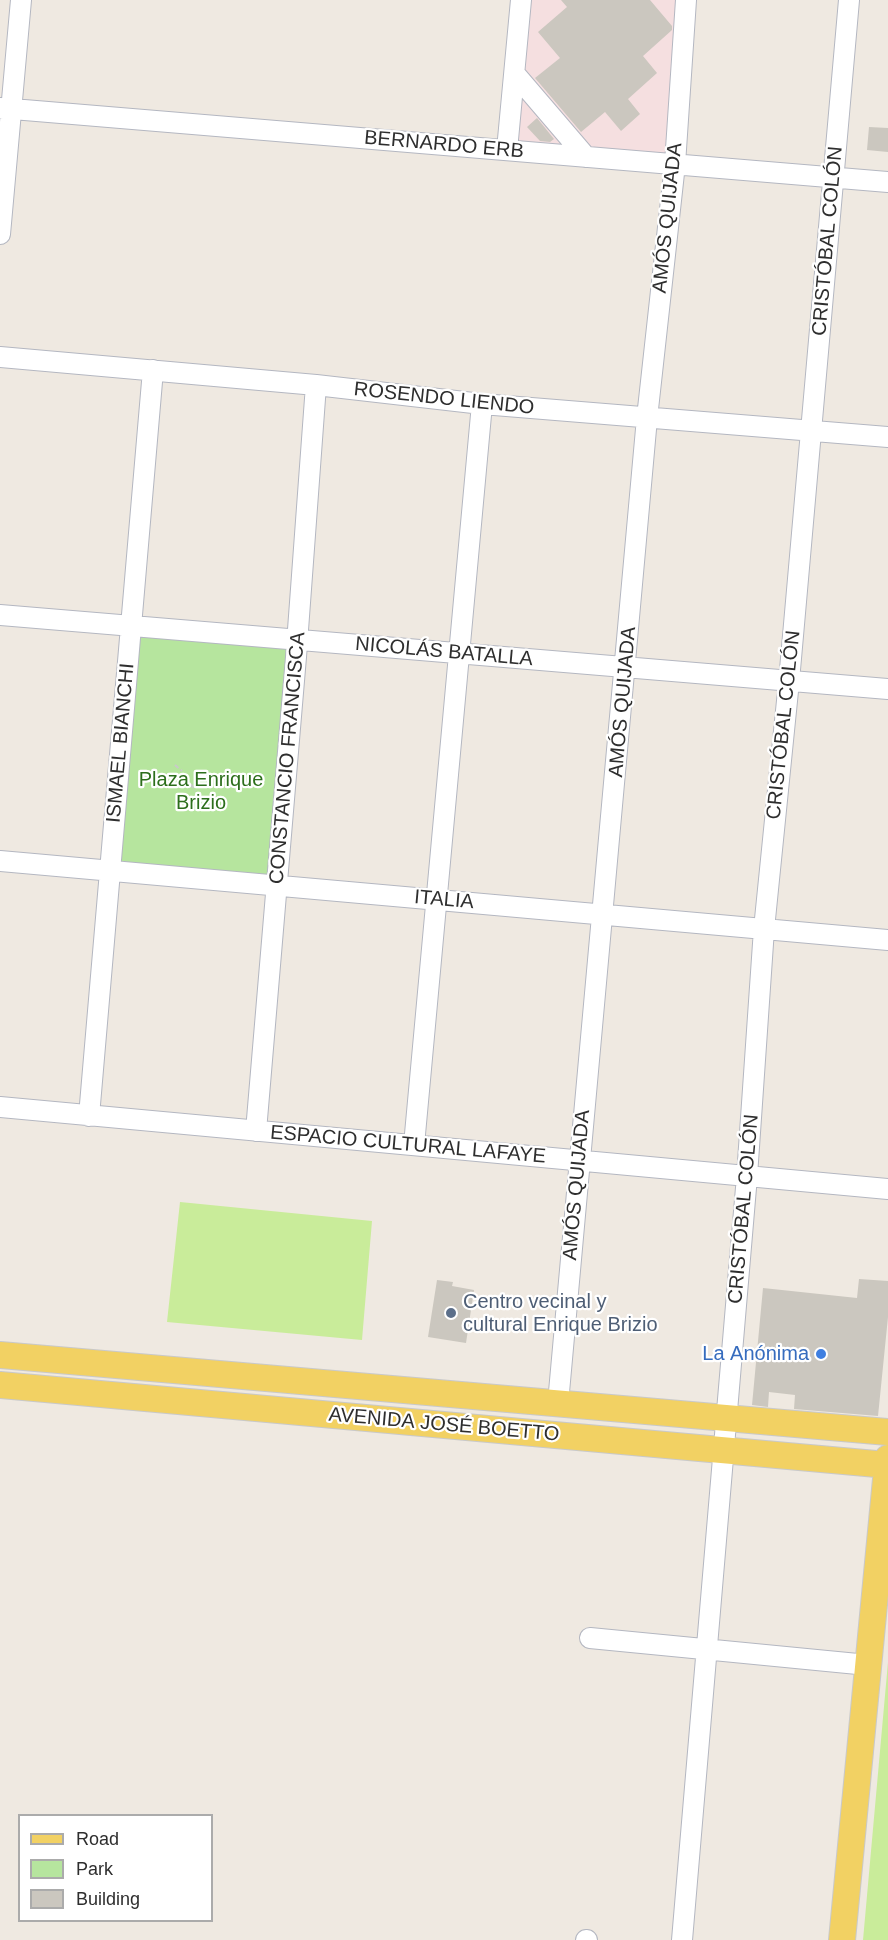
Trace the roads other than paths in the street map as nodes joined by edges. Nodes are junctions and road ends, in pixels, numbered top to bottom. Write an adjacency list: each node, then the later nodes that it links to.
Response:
1 (21, 0): 6 (street)
2 (521, 0): 5 (street)
3 (687, 0): 9 (street, AMÓS QUIJADA)
4 (849, 0): 10 (street, CRISTÓBAL COLÓN)
5 (515, 74): 7 (street); 8 (street)
6 (5, 109): 7 (street, BERNARDO ERB); 12 (street)
7 (507, 150): 8 (street, BERNARDO ERB)
8 (586, 157): 9 (street, BERNARDO ERB)
9 (675, 164): 10 (street, BERNARDO ERB); 17 (street, AMÓS QUIJADA)
10 (834, 177): 11 (street, BERNARDO ERB); 18 (street, CRISTÓBAL COLÓN)
11 (888, 182)
12 (0, 234)
13 (0, 357): 14 (street, ROSENDO LIENDO)
14 (153, 370): 15 (street, ROSENDO LIENDO); 21 (street, ISMAEL BIANCHI)
15 (316, 385): 16 (street, ROSENDO LIENDO); 22 (street, CONSTANCIO FRANCISCA)
16 (482, 404): 17 (street, ROSENDO LIENDO); 23 (street)
17 (647, 418): 18 (street, ROSENDO LIENDO); 24 (street, AMÓS QUIJADA)
18 (811, 431): 19 (street, ROSENDO LIENDO); 25 (street, CRISTÓBAL COLÓN)
19 (888, 437)
20 (0, 615): 21 (street, NICOLÁS BATALLA)
21 (131, 627): 22 (street, NICOLÁS BATALLA); 28 (street, ISMAEL BIANCHI)
22 (298, 639): 23 (street, NICOLÁS BATALLA); 29 (street, CONSTANCIO FRANCISCA)
23 (459, 654): 24 (street, NICOLÁS BATALLA); 30 (street)
24 (626, 668): 25 (street, NICOLÁS BATALLA); 31 (street, AMÓS QUIJADA)
25 (789, 681): 26 (street, NICOLÁS BATALLA); 32 (street, CRISTÓBAL COLÓN)
26 (888, 689)
27 (0, 861): 28 (street, ITALIA)
28 (110, 871): 29 (street, ITALIA); 35 (street, ISMAEL BIANCHI)
29 (277, 885): 30 (street, ITALIA); 36 (street, CONSTANCIO FRANCISCA)
30 (436, 900): 31 (street, ITALIA); 37 (street)
31 (604, 915): 32 (street, ITALIA); 38 (street, AMÓS QUIJADA)
32 (764, 929): 33 (street, ITALIA); 39 (street, CRISTÓBAL COLÓN)
33 (888, 940)
34 (0, 1107): 35 (street, ESPACIO CULTURAL LAFAYE)
35 (89, 1116): 36 (street, ESPACIO CULTURAL LAFAYE)
36 (256, 1131): 37 (street, ESPACIO CULTURAL LAFAYE)
37 (414, 1145): 38 (street, ESPACIO CULTURAL LAFAYE)
38 (579, 1161): 39 (street, ESPACIO CULTURAL LAFAYE); 43 (street, AMÓS QUIJADA)
39 (747, 1176): 40 (street, ESPACIO CULTURAL LAFAYE); 44 (street, CRISTÓBAL COLÓN)
40 (888, 1189)
41 (0, 1355): 43 (main road, AVENIDA JOSÉ BOETTO)
42 (0, 1385): 46 (main road, AVENIDA JOSÉ BOETTO)
43 (558, 1403): 44 (main road, AVENIDA JOSÉ BOETTO)
44 (726, 1418): 45 (main road, AVENIDA JOSÉ BOETTO); 46 (street, CRISTÓBAL COLÓN)
45 (888, 1432)
46 (724, 1449): 48 (main road, AVENIDA JOSÉ BOETTO); 50 (street, CRISTÓBAL COLÓN)
47 (888, 1458): 48 (main road)
48 (888, 1465): 51 (main road)
49 (590, 1638): 50 (street)
50 (706, 1649): 51 (street); 52 (street, CRISTÓBAL COLÓN)
51 (868, 1665): 53 (main road)
52 (682, 1940)
53 (842, 1940)

